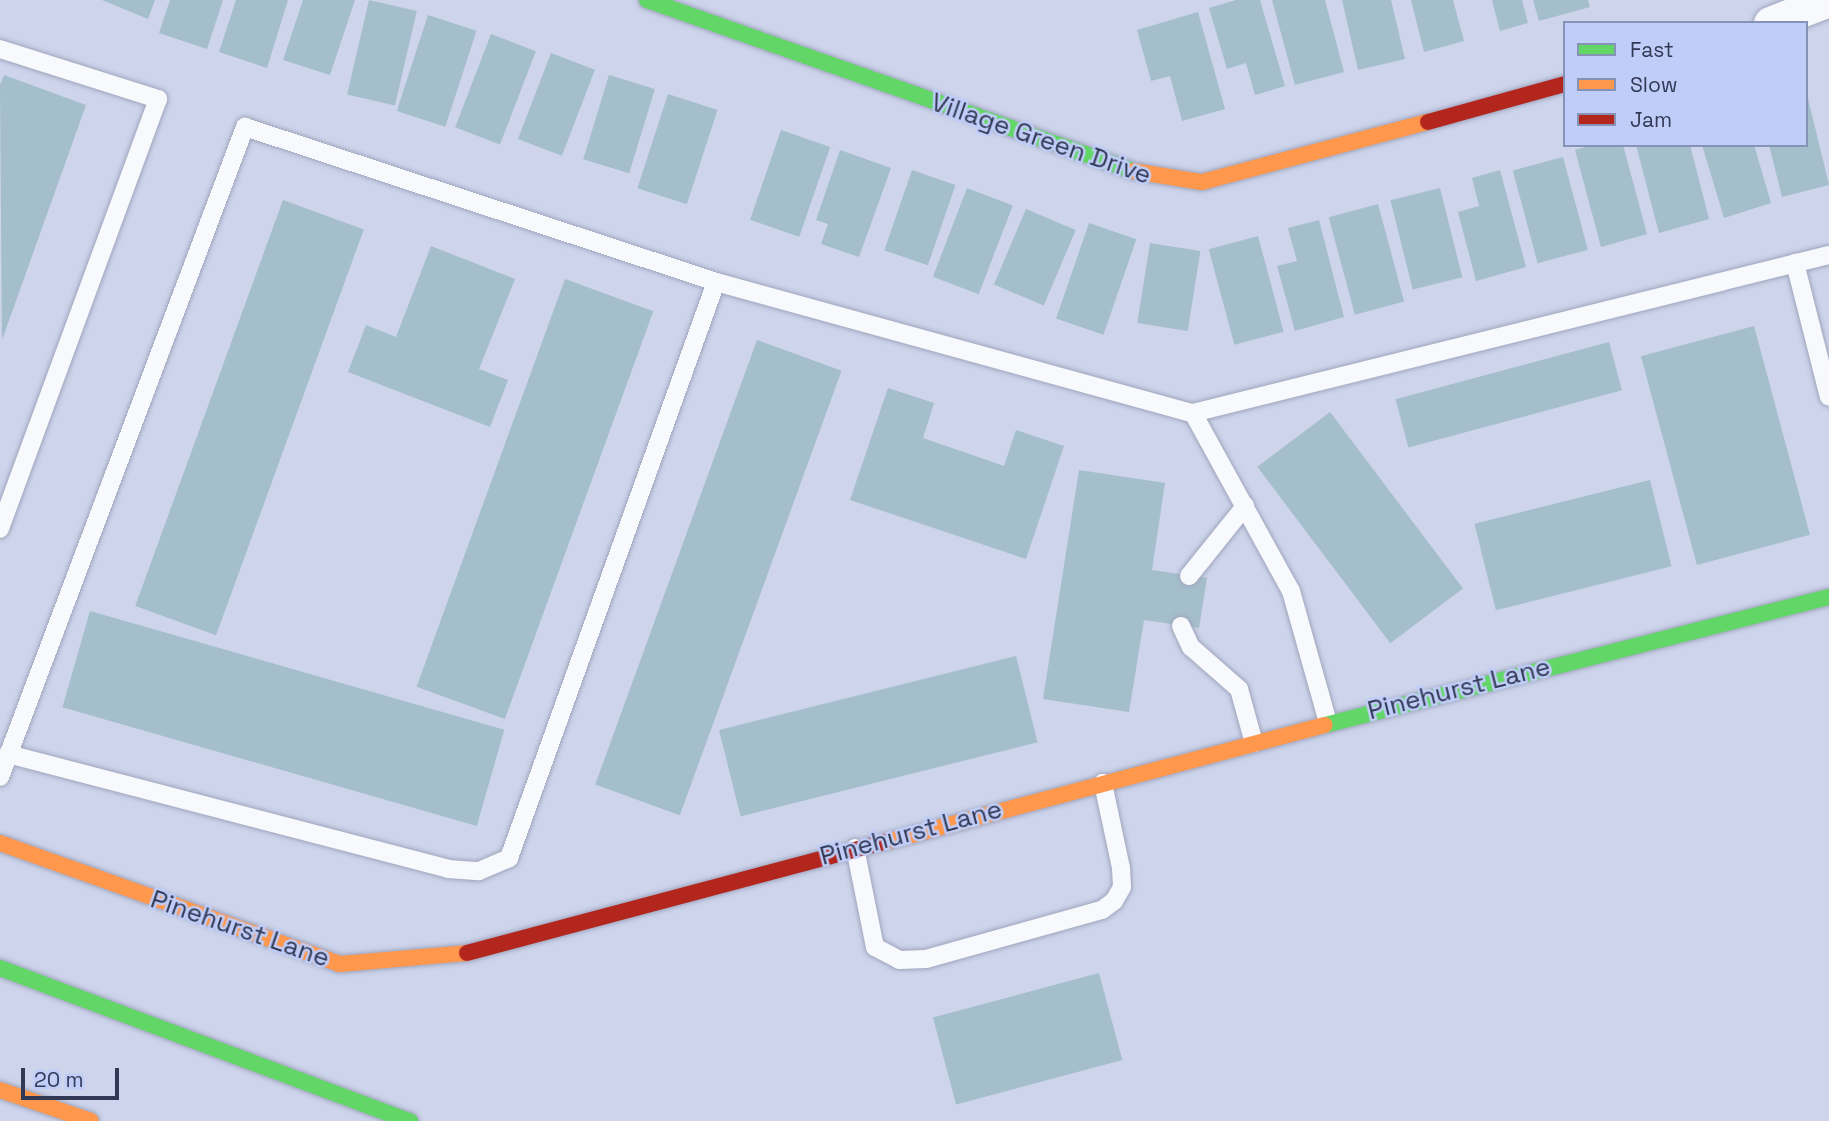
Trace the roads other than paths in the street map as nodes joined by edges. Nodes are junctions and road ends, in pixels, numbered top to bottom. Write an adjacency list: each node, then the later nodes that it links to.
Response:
1 (1829, 0): 3 (street)
2 (651, 1): 5 (main road, Village Green Drive)
3 (1775, 21)
4 (0, 49): 12 (lane)
5 (1563, 85)
6 (1829, 254): 7 (lane)
7 (1795, 263): 9 (lane); 10 (lane)
8 (716, 282): 10 (lane); 18 (lane); 18 (lane)
9 (1829, 397)
10 (1193, 413): 11 (lane)
11 (1245, 506): 13 (lane); 16 (lane)
12 (0, 529)
13 (1189, 576)
14 (1829, 597): 16 (main road, Pinehurst Lane)
15 (1181, 626): 17 (lane)
16 (1328, 723): 17 (main road, Pinehurst Lane)
17 (1254, 743): 20 (main road, Pinehurst Lane)
18 (8, 754): 19 (lane)
19 (0, 777)
20 (1103, 783): 22 (main road, Pinehurst Lane); 22 (lane)
21 (0, 843): 22 (main road, Pinehurst Lane)
22 (855, 848)
23 (0, 968): 26 (main road)
24 (0, 1090): 25 (main road)
25 (91, 1121)
26 (410, 1121)

